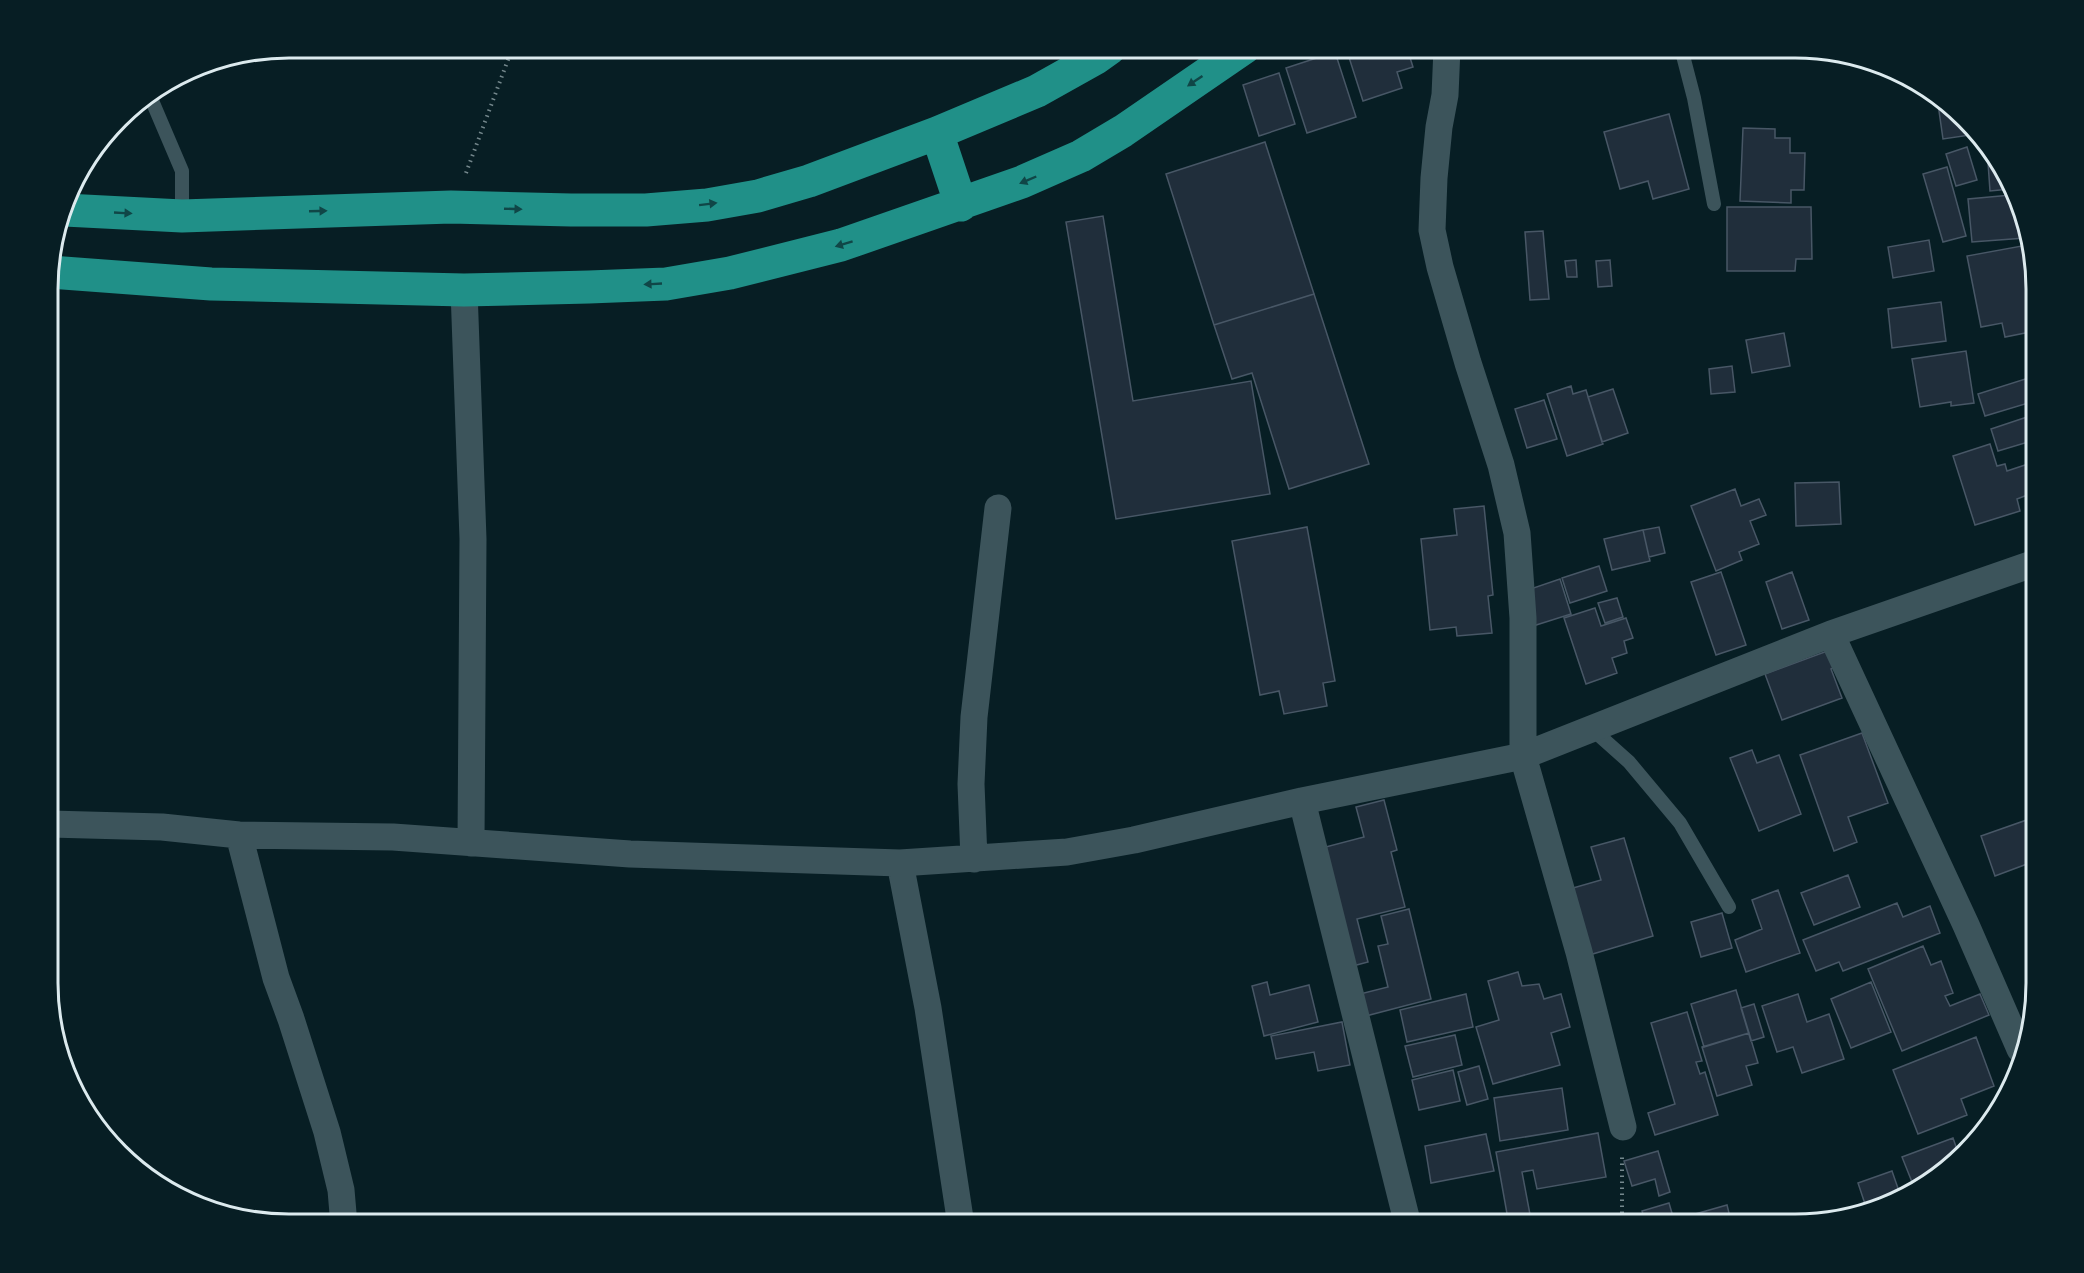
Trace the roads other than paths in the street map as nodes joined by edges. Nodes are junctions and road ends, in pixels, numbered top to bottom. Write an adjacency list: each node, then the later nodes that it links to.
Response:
1 (1096, 58): 6 (highway)
2 (1229, 58): 8 (highway, one-way to 8)
3 (1447, 58): 17 (street)
4 (1684, 58): 7 (lane)
5 (153, 103): 10 (lane)
6 (937, 132): 8 (highway); 10 (highway, one-way to 6)
7 (1714, 204)
8 (961, 205): 12 (highway, one-way to 12)
9 (73, 210): 10 (highway, one-way to 10)
10 (182, 216)
11 (59, 273): 12 (highway)
12 (464, 290): 21 (street)
13 (998, 508): 22 (street)
14 (2025, 567): 15 (street)
15 (1831, 634): 16 (street); 25 (street)
16 (1592, 729): 17 (street); 24 (lane)
17 (1524, 756): 18 (street); 26 (street)
18 (1302, 801): 22 (street); 29 (street)
19 (58, 824): 20 (street)
20 (239, 835): 21 (street); 27 (street)
21 (471, 843): 23 (street)
22 (974, 860): 23 (street)
23 (900, 863): 28 (street)
24 (1729, 906)
25 (2018, 1043)
26 (1623, 1127)
27 (343, 1214)
28 (959, 1214)
29 (1405, 1214)

